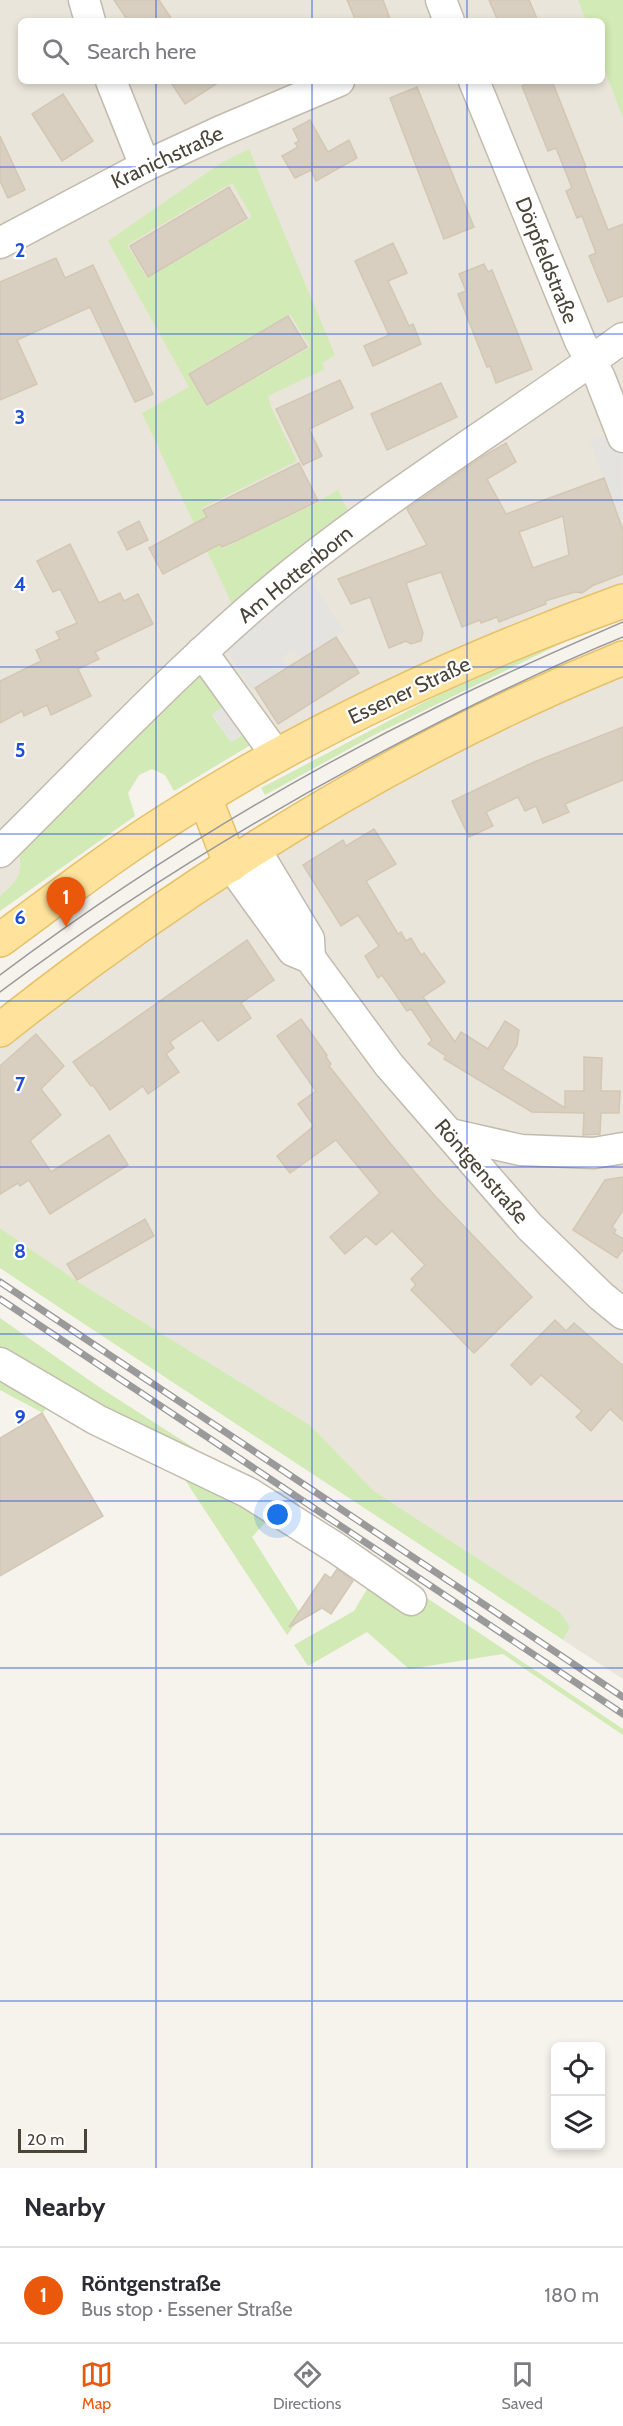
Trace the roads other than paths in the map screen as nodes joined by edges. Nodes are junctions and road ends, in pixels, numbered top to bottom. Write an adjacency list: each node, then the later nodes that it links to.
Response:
1 (84, 0): 3 (street)
2 (441, 0): 4 (street)
3 (89, 18)
4 (448, 18)
5 (112, 84): 8 (street)
6 (332, 84): 8 (street, Kranichstraße)
7 (475, 84): 11 (street, Dörpfeldstraße)
8 (145, 166): 9 (street, Kranichstraße)
9 (0, 243)
10 (623, 338): 11 (street, Am Hottenborn)
11 (591, 361): 12 (street, Dörpfeldstraße); 14 (street, Am Hottenborn)
12 (623, 437)
13 (623, 601): 16 (main road, Essener Straße)
14 (202, 652): 16 (street); 18 (street, Am Hottenborn)
15 (623, 658): 19 (main road)
16 (277, 756): 17 (main road, Essener Straße)
17 (205, 798): 19 (main road); 20 (main road, Essener Straße)
18 (0, 852)
19 (243, 857): 21 (main road); 22 (street, Röntgenstraße)
20 (0, 940)
21 (0, 1030)
22 (450, 1134): 23 (street); 24 (street, Röntgenstraße)
23 (623, 1148)
24 (623, 1314)
25 (0, 1363): 26 (street)
26 (411, 1600)

